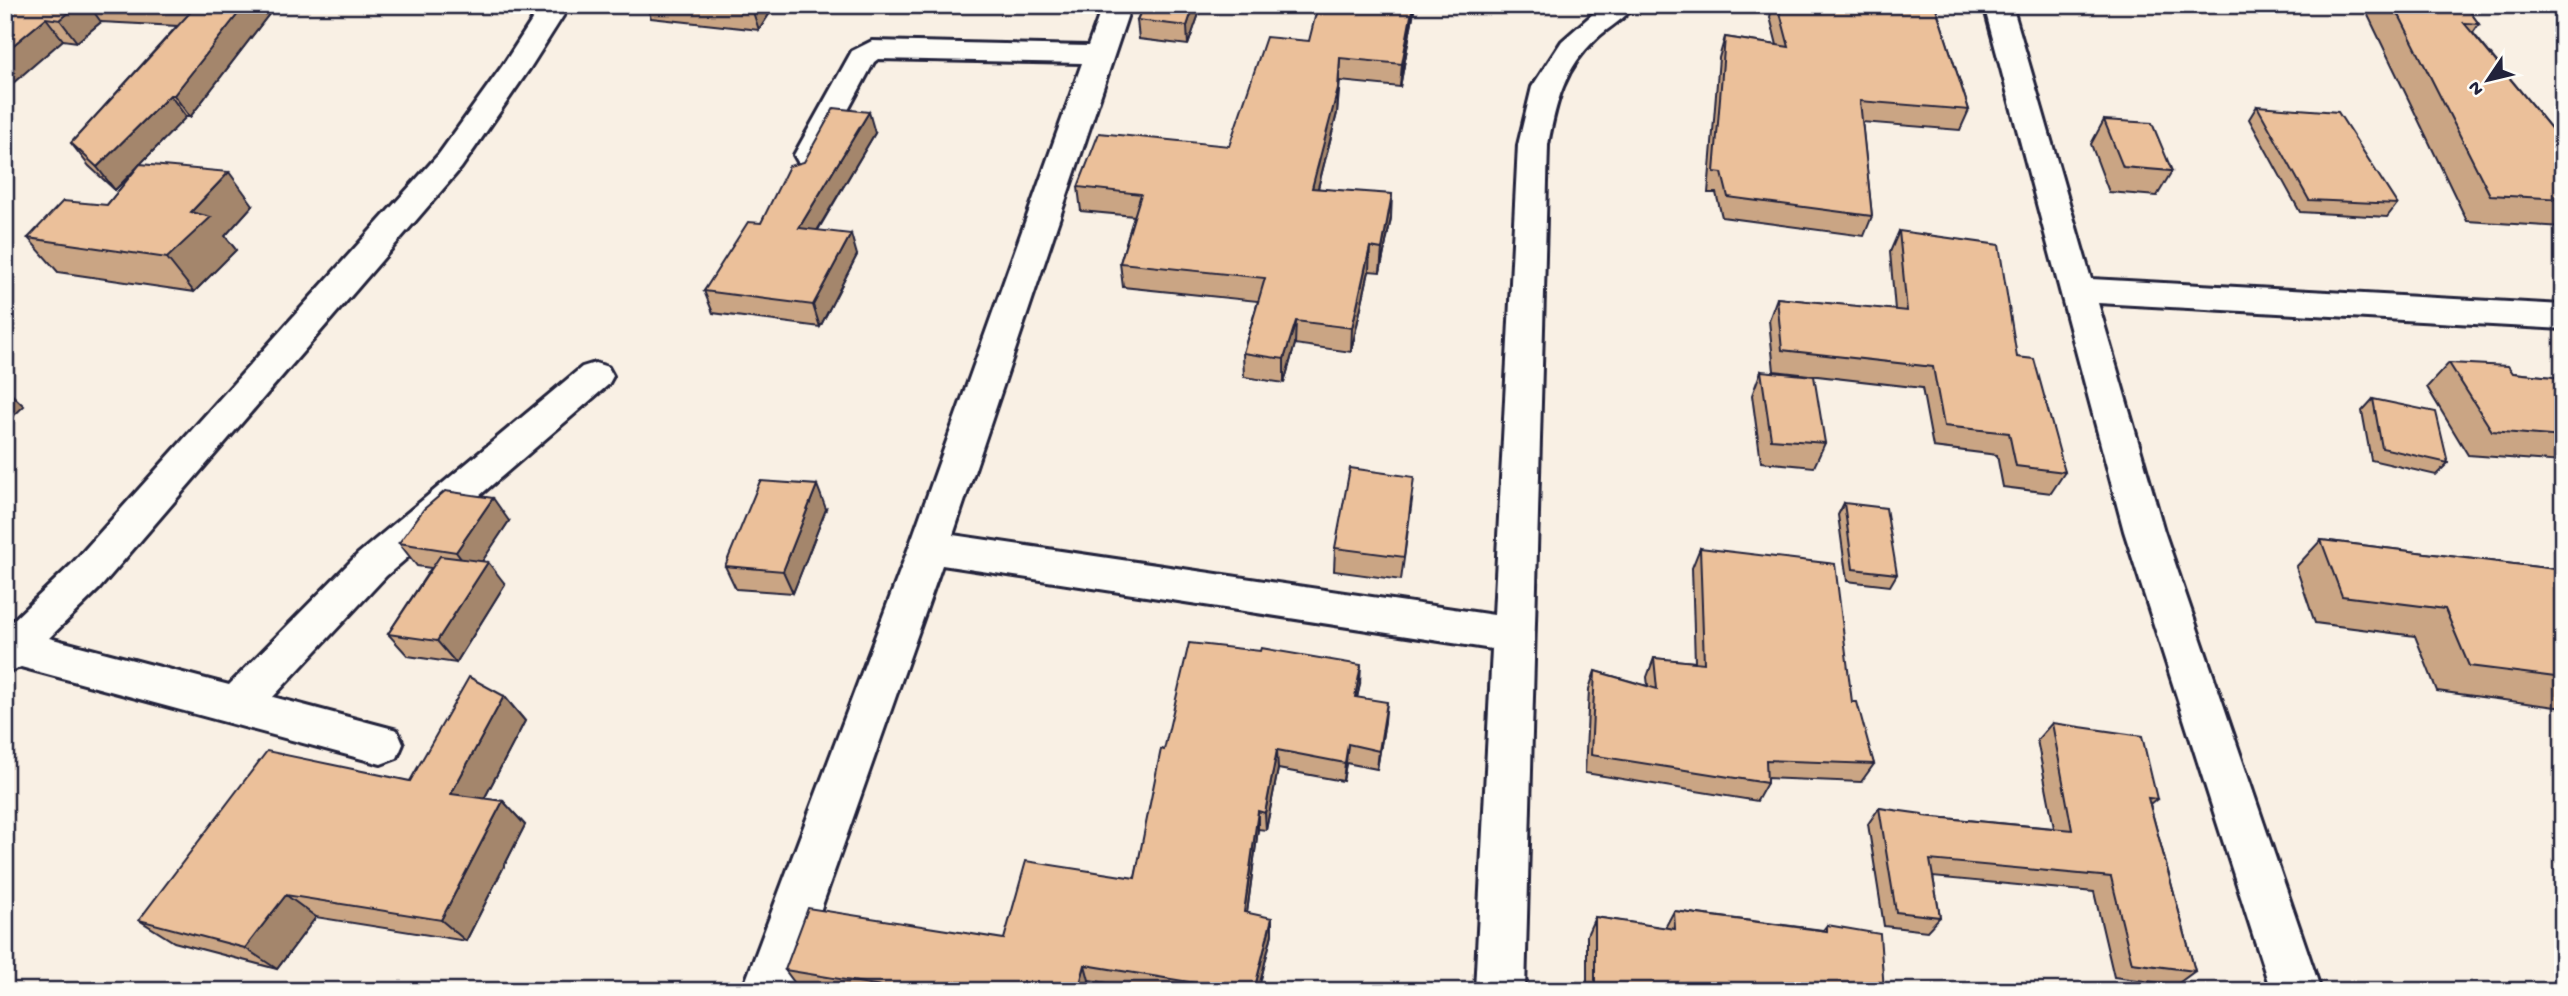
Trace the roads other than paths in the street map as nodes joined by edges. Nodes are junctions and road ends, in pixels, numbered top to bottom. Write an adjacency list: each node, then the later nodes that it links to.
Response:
1 (556, 5): 12 (street)
2 (1117, 5): 5 (street)
3 (1621, 5): 11 (street)
4 (1998, 5): 7 (street)
5 (1100, 55): 6 (street); 10 (street)
6 (798, 175)
7 (2077, 290): 8 (street); 17 (street)
8 (2563, 317)
9 (594, 376): 13 (street)
10 (929, 547): 11 (street); 15 (street)
11 (1514, 635): 16 (street)
12 (10, 651): 13 (street)
13 (237, 706): 14 (street)
14 (381, 744)
15 (767, 991)
16 (1500, 991)
17 (2296, 991)

